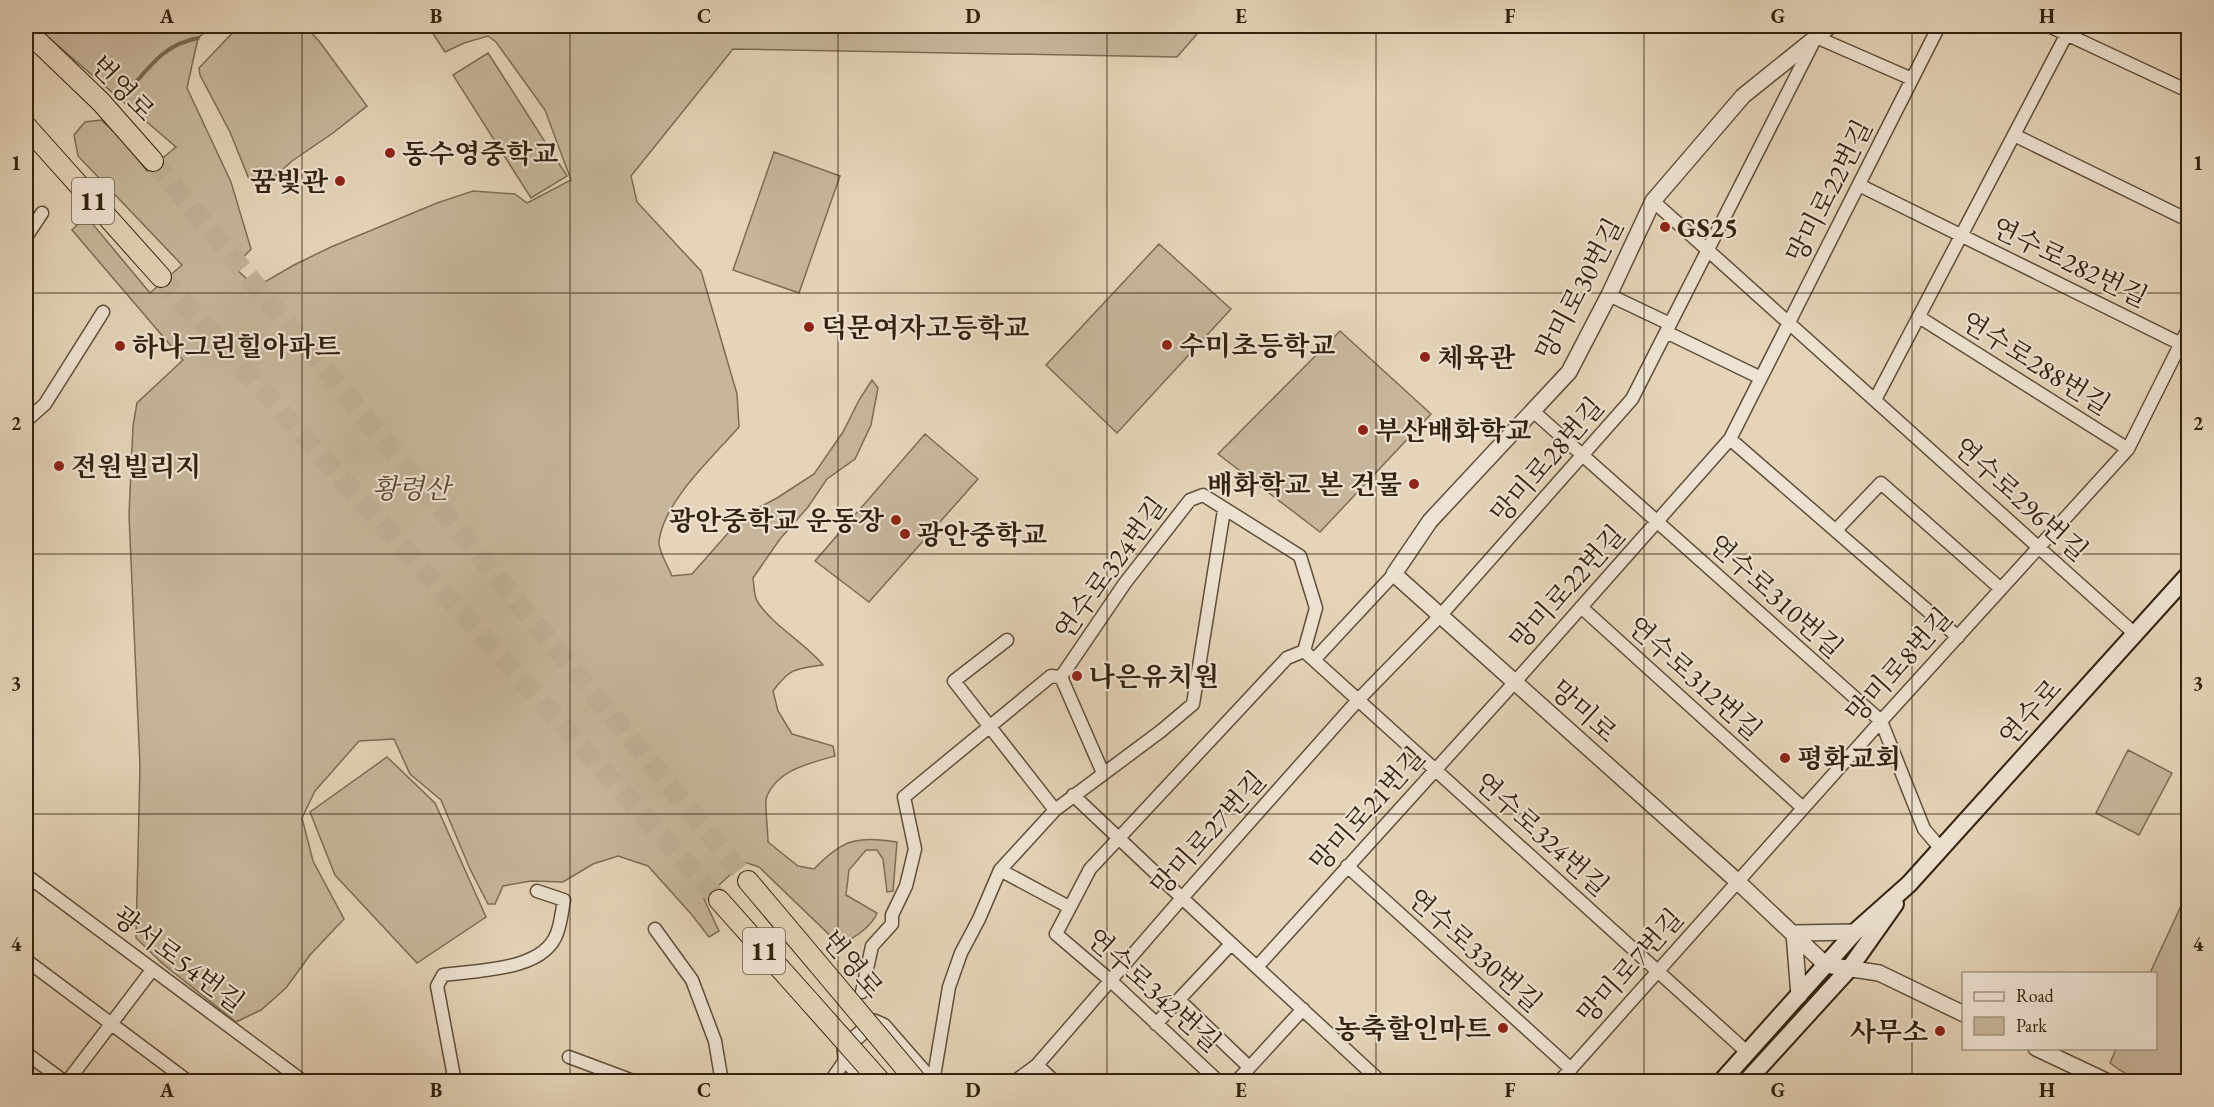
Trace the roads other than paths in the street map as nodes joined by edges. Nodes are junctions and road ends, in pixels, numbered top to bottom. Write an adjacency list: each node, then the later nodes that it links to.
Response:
1 (1830, 26): 6 (street, 망미로30번길)
2 (1939, 26): 7 (street, 망미로22번길)
3 (2049, 26): 5 (street)
4 (26, 30): 11 (highway, 번영로)
5 (2068, 30): 8 (street); 10 (street, 연수로282번길)
6 (1816, 37): 7 (street); 13 (street, 망미로30번길); 18 (street, 망미로28번길)
7 (1912, 79): 12 (street, 망미로22번길)
8 (2188, 91)
9 (26, 126): 19 (highway, 11)
10 (2014, 135): 15 (street); 16 (street, 연수로282번길)
11 (153, 161)
12 (1859, 185): 16 (street, 연수로282번길); 23 (street, 망미로22번길)
13 (1653, 201): 18 (street, 연수로296번길); 20 (street, 망미로30번길)
14 (42, 213): 17 (street)
15 (2188, 220)
16 (1962, 236): 22 (street); 26 (street, 연수로282번길)
17 (26, 237)
18 (1707, 249): 23 (street, 연수로296번길); 24 (street, 망미로28번길)
19 (161, 277)
20 (1609, 295): 24 (street); 29 (street, 망미로30번길)
21 (102, 312): 30 (street)
22 (1918, 317): 28 (street); 32 (street, 연수로288번길)
23 (1789, 322): 27 (street, 망미로22번길); 28 (street, 연수로296번길)
24 (1668, 328): 27 (street); 33 (street, 망미로28번길)
25 (2188, 329): 26 (street, 망미로8번길)
26 (2185, 345): 32 (street, 망미로8번길)
27 (1761, 378): 31 (street, 망미로22번길)
28 (1875, 400): 37 (street, 연수로296번길)
29 (1534, 412): 33 (street, 연수로310번길); 38 (street, 망미로30번길)
30 (26, 421)
31 (1730, 439): 35 (street, 망미로22번길); 36 (street)
32 (2128, 449): 37 (street, 망미로8번길)
33 (1583, 456): 35 (street, 연수로310번길); 42 (street, 망미로28번길)
34 (1224, 510): 46 (street, 연수로324번길); 48 (street, 연수로324번길); 54 (street)
35 (1656, 522): 41 (street, 망미로22번길); 51 (street, 연수로310번길)
36 (1836, 530): 40 (street); 44 (street)
37 (2039, 547): 40 (street, 망미로8번길); 43 (street, 연수로296번길)
38 (1394, 574): 42 (street, 망미로); 47 (street)
39 (2188, 575): 43 (main road, 연수로)
40 (2001, 589): 44 (street, 망미로8번길)
41 (1581, 607): 49 (street, 망미로22번길); 56 (street, 연수로312번길)
42 (1440, 616): 49 (street, 망미로); 50 (street, 망미로27번길)
43 (2135, 633): 59 (main road, 연수로)
44 (1958, 637): 51 (street, 망미로8번길)
45 (1007, 640): 52 (street)
46 (1304, 651): 47 (street, 연수로324번길); 58 (street)
47 (1314, 660): 50 (street, 연수로324번길)
48 (1061, 677): 52 (street); 54 (street, 연수로324번길)
49 (1514, 683): 53 (street, 망미로21번길); 64 (street, 망미로)
50 (1358, 700): 53 (street, 연수로324번길); 67 (street, 망미로27번길)
51 (1881, 721): 56 (street, 망미로8번길); 59 (street, 연수로310번길)
52 (989, 728): 57 (street); 81 (street)
53 (1435, 769): 60 (street, 망미로21번길); 79 (street, 연수로324번길)
54 (1103, 773): 55 (street)
55 (1073, 795): 57 (street); 58 (street)
56 (1803, 808): 64 (street, 망미로8번길)
57 (1055, 810): 61 (street)
58 (1118, 837): 67 (street); 69 (street)
59 (1941, 849): 65 (main road, 연수로)
60 (1347, 867): 76 (street, 망미로21번길); 95 (street, 연수로330번길)
61 (1000, 870): 69 (street, 연수로342번길); 106 (street)
62 (26, 875): 78 (street, 광서로54번길)
63 (748, 881): 105 (highway, 번영로 / 11, bridge)
64 (1737, 881): 72 (street, 망미로); 79 (street, 망미로7번길)
65 (1909, 884): 71 (main road, 연수로); 77 (main road, 연수로)
66 (537, 891): 99 (street)
67 (1182, 898): 73 (street); 80 (street, 망미로27번길)
68 (719, 900): 104 (highway, 번영로 / 11, bridge)
69 (1069, 907): 80 (street, 연수로342번길)
70 (654, 929): 101 (street)
71 (1855, 932): 72 (street); 75 (main road, 연수로)
72 (1794, 933): 75 (street, 망미로); 82 (street)
73 (1232, 944): 76 (street); 83 (street)
74 (26, 960): 86 (street)
75 (1826, 965): 77 (street); 82 (main road, 연수로)
76 (1257, 967): 84 (street)
77 (1850, 969): 85 (street); 114 (main road, 연수로)
78 (152, 970): 86 (street); 98 (street, 광서로54번길)
79 (1658, 971): 90 (street, 연수로324번길); 95 (street, 망미로7번길)
80 (1111, 981): 87 (street, 연수로342번길); 93 (street, 망미로27번길)
81 (862, 992)
82 (1799, 996): 90 (main road, 연수로)
83 (1179, 1000): 87 (street); 94 (street)
84 (1303, 1009): 94 (street); 111 (street)
85 (1962, 1013)
86 (111, 1024): 96 (street); 97 (street)
87 (1156, 1024): 109 (street, 연수로342번길)
88 (2040, 1050): 115 (street)
89 (26, 1053): 96 (street)
90 (1748, 1053): 113 (main road, 연수로)
91 (569, 1057): 100 (street)
92 (846, 1059): 102 (street); 103 (street); 106 (street)
93 (1037, 1065): 107 (street, 망미로27번길); 108 (street)
94 (1249, 1067): 110 (street)
95 (1570, 1069): 112 (street, 망미로7번길)
96 (66, 1082)
97 (189, 1082)
98 (304, 1082)
99 (455, 1082)
100 (636, 1082)
101 (722, 1082)
102 (830, 1082)
103 (866, 1082)
104 (881, 1082)
105 (917, 1082)
106 (933, 1082)
107 (1014, 1082)
108 (1055, 1082)
109 (1219, 1082)
110 (1236, 1082)
111 (1382, 1082)
112 (1559, 1082)
113 (1721, 1082)
114 (1746, 1082)
115 (2108, 1082)

